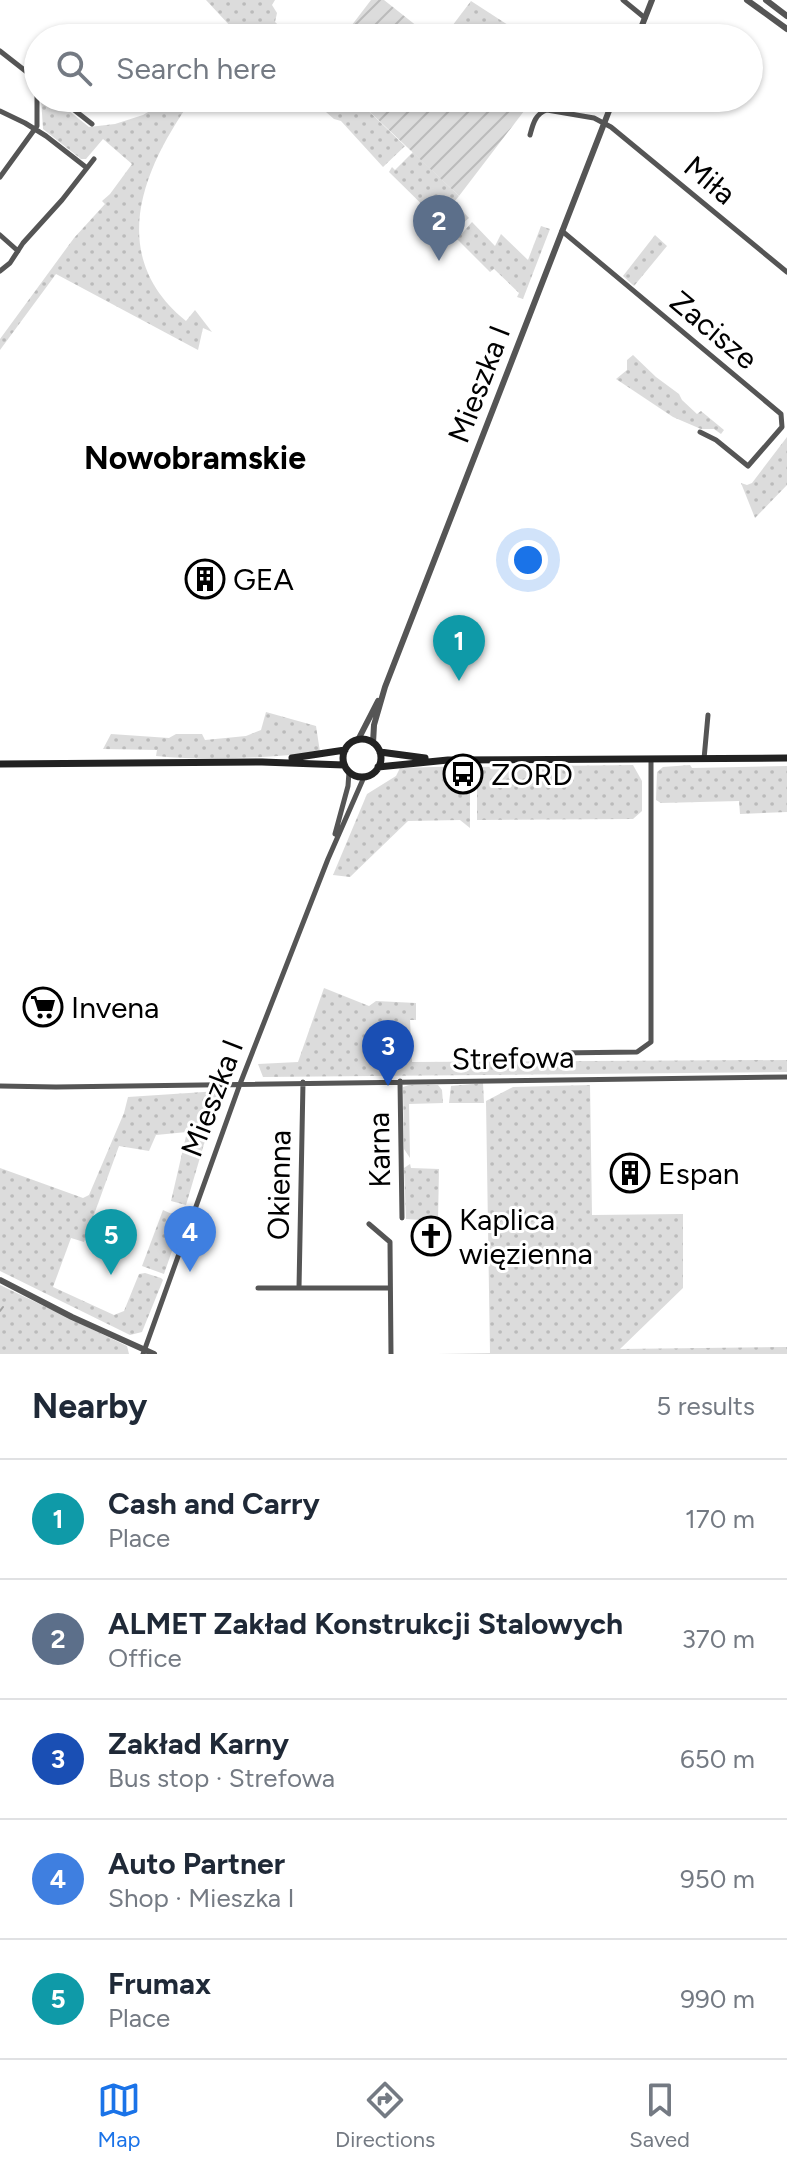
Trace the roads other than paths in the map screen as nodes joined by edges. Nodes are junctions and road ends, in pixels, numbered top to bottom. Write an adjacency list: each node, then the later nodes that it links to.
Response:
1 (623, 0): 6 (street)
2 (652, 0): 6 (street)
3 (747, 0): 8 (street)
4 (766, 0): 5 (street)
5 (787, 16)
6 (645, 18): 7 (street)
7 (643, 24)
8 (787, 29)
9 (0, 51): 10 (street)
10 (24, 70)
11 (0, 111): 19 (street)
12 (39, 112): 19 (street)
13 (77, 112): 18 (street)
14 (540, 112): 20 (street)
15 (556, 112): 17 (street)
16 (608, 112): 17 (street, Mieszka I)
17 (604, 123): 24 (street, Mieszka I); 28 (street, Miła)
18 (92, 124)
19 (36, 129): 22 (street); 23 (street)
20 (530, 135)
21 (94, 159): 22 (street)
22 (87, 168): 26 (street)
23 (1, 175)
24 (562, 231): 29 (street, Zacisze); 31 (street, Mieszka I)
25 (0, 235): 26 (street)
26 (18, 251): 27 (street)
27 (0, 271)
28 (787, 272)
29 (784, 414): 30 (street, Zacisze)
30 (700, 432)
31 (385, 687): 33 (street, Mieszka I); 34 (street, Mieszka I)
32 (708, 715): 39 (street)
33 (358, 740): 34 (main road); 35 (main road)
34 (373, 743): 36 (main road)
35 (345, 750): 41 (main road); 44 (main road)
36 (380, 752): 40 (main road); 43 (main road)
37 (787, 758): 39 (main road)
38 (651, 759): 39 (main road); 40 (main road); 47 (street)
39 (704, 759)
40 (448, 760): 43 (main road)
41 (262, 762): 42 (main road); 44 (main road)
42 (0, 764)
43 (378, 767): 45 (main road)
44 (347, 769): 45 (main road); 46 (street, Mieszka I)
45 (364, 777): 46 (street, Mieszka I)
46 (328, 859): 51 (street, Mieszka I)
47 (558, 1053)
48 (787, 1077): 49 (street, Strefowa)
49 (400, 1081): 50 (street, Strefowa); 53 (street, Karna)
50 (303, 1082): 51 (street, Strefowa); 57 (street, Okienna)
51 (240, 1084): 52 (street, Strefowa); 59 (street, Mieszka I)
52 (0, 1086)
53 (402, 1218)
54 (369, 1224): 58 (street)
55 (0, 1280): 59 (street)
56 (258, 1288): 57 (street)
57 (299, 1288): 58 (street)
58 (390, 1288): 61 (street)
59 (144, 1352): 60 (street)
60 (154, 1354)
61 (391, 1354)

